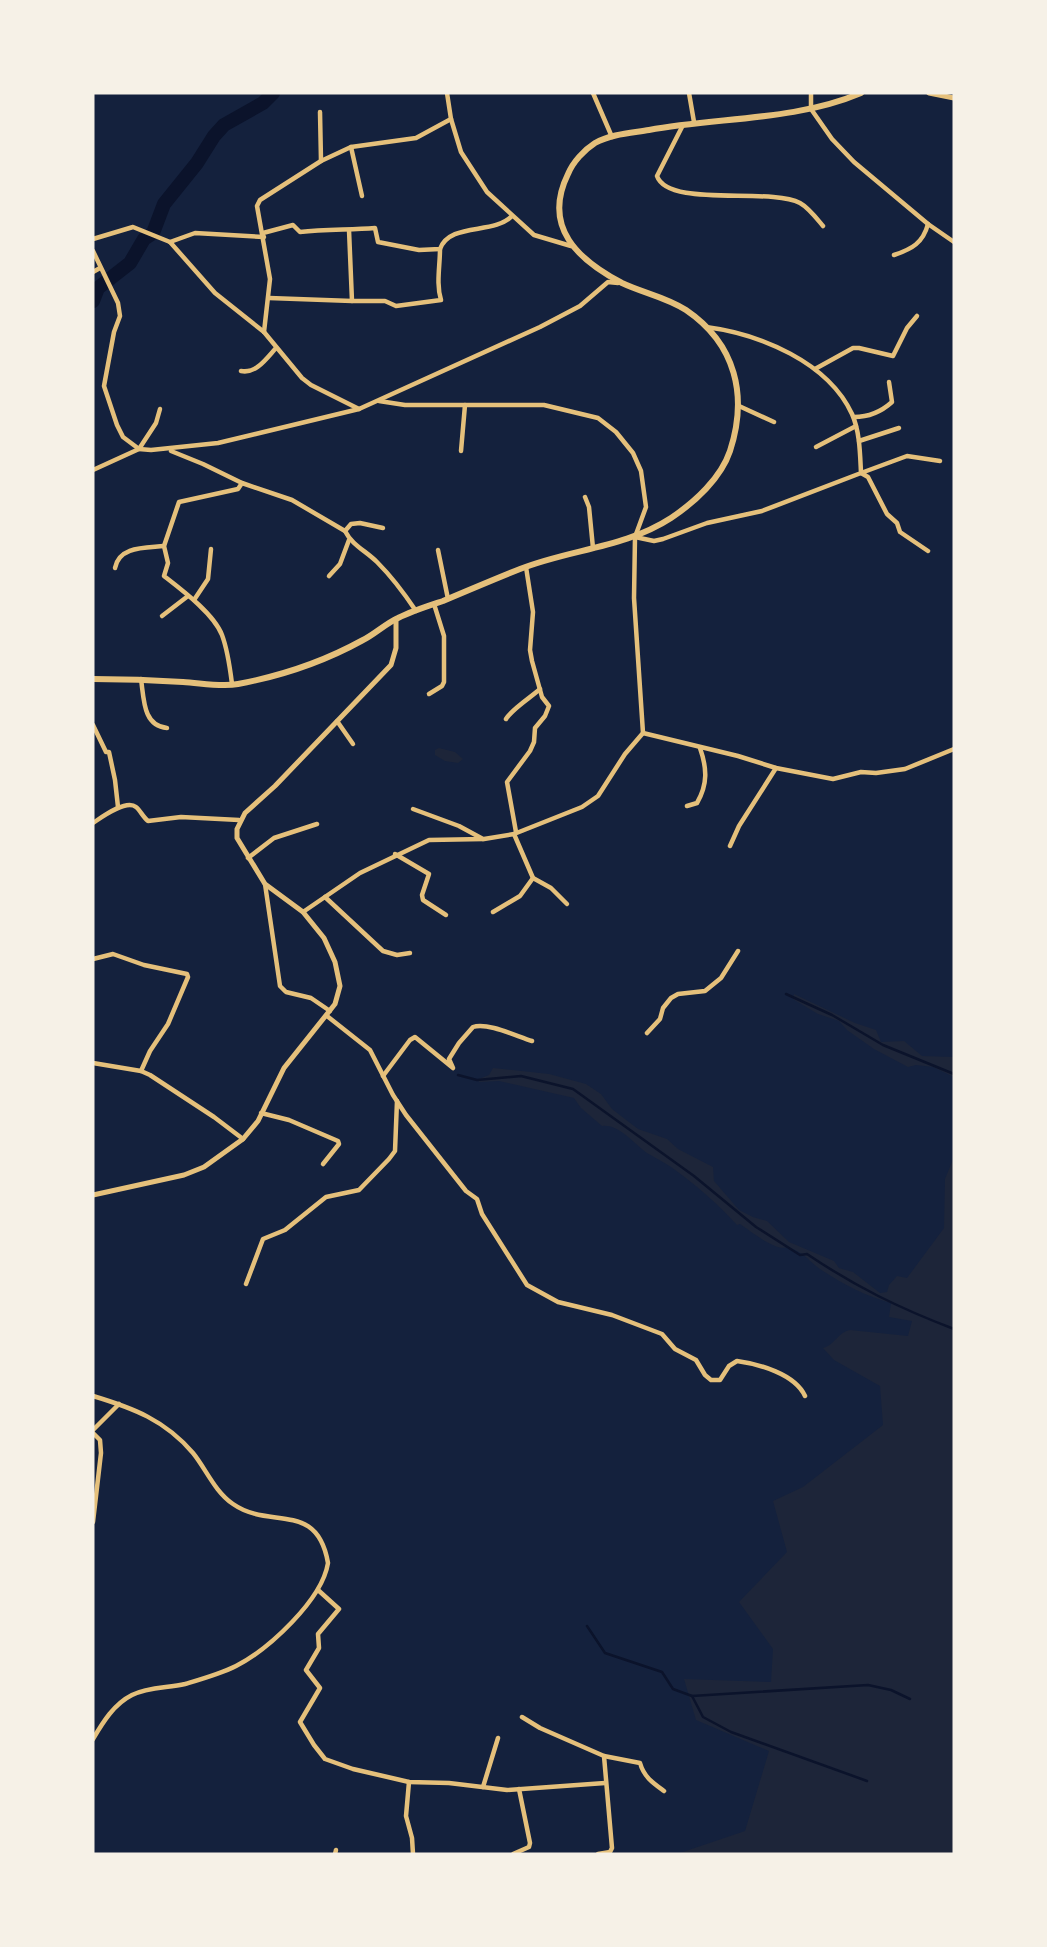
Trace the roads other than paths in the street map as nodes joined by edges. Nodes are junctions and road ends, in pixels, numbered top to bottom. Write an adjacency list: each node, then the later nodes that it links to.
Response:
1 (447, 93): 10 (street)
2 (593, 93): 13 (street)
3 (689, 93): 11 (street)
4 (811, 93): 8 (street)
5 (861, 93): 8 (main road)
6 (929, 93): 7 (street)
7 (954, 98)
8 (811, 109): 11 (main road); 18 (street)
9 (320, 112): 15 (street)
10 (451, 119): 14 (street); 17 (street)
11 (694, 122): 12 (main road)
12 (683, 124): 13 (main road); 19 (street)
13 (612, 136): 25 (main road)
14 (351, 148): 15 (street); 16 (street)
15 (321, 161): 21 (street)
16 (362, 196)
17 (512, 216): 25 (street); 26 (street)
18 (928, 224): 24 (street); 28 (street)
19 (823, 226)
20 (349, 230): 21 (street); 26 (street); 33 (street)
21 (263, 235): 23 (street); 32 (street)
22 (93, 239): 23 (street)
23 (170, 242): 36 (street)
24 (954, 242)
25 (571, 246): 31 (main road)
26 (440, 248): 33 (street)
27 (93, 251): 29 (street)
28 (894, 255)
29 (100, 268): 30 (street); 52 (street)
30 (93, 272)
31 (623, 283): 35 (main road); 41 (street)
32 (269, 298): 33 (street); 36 (street)
33 (352, 302)
34 (917, 316): 38 (street)
35 (706, 327): 38 (street); 43 (main road)
36 (264, 332): 37 (street)
37 (276, 348): 39 (street); 45 (street)
38 (814, 369): 46 (street)
39 (241, 371)
40 (890, 382): 46 (street)
41 (379, 401): 42 (street); 45 (street)
42 (465, 405): 54 (street); 62 (street)
43 (739, 407): 47 (street); 62 (main road)
44 (160, 409): 52 (street)
45 (359, 409): 53 (street)
46 (853, 417): 48 (street)
47 (774, 422)
48 (856, 426): 50 (street); 51 (street)
49 (899, 428): 50 (street)
50 (859, 441): 57 (street)
51 (816, 447)
52 (139, 449): 53 (street); 56 (street)
53 (168, 450): 58 (street)
54 (461, 451)
55 (940, 461): 57 (street)
56 (93, 470)
57 (861, 473): 62 (street); 68 (street)
58 (242, 483): 61 (street); 64 (street)
59 (585, 497): 65 (street)
60 (383, 527): 61 (street)
61 (345, 531): 63 (street)
62 (635, 537): 65 (main road); 88 (street)
63 (349, 540): 71 (street); 76 (street)
64 (164, 546): 70 (street); 72 (street)
65 (593, 548): 69 (main road)
66 (211, 549): 74 (street)
67 (438, 550): 73 (street)
68 (928, 551)
69 (526, 567): 73 (main road); 82 (street)
70 (115, 568)
71 (329, 576)
72 (188, 596): 74 (street); 77 (street)
73 (448, 599): 75 (main road)
74 (194, 600): 81 (street)
75 (434, 604): 76 (main road); 83 (street)
76 (416, 611): 78 (main road)
77 (162, 616)
78 (396, 619): 81 (main road); 85 (street)
79 (93, 678): 80 (main road)
80 (141, 680): 81 (main road); 87 (street)
81 (233, 685)
82 (540, 689): 84 (street); 99 (street)
83 (429, 694)
84 (506, 719)
85 (337, 721): 89 (street); 96 (street)
86 (93, 725): 94 (street)
87 (167, 728)
88 (643, 733): 90 (street); 99 (street)
89 (353, 744)
90 (699, 747): 92 (street); 93 (street)
91 (954, 749): 92 (street)
92 (776, 768): 101 (street)
93 (687, 806)
94 (118, 807): 96 (street); 97 (street)
95 (413, 810): 100 (street)
96 (239, 820): 103 (street)
97 (93, 823)
98 (317, 824): 103 (street)
99 (515, 833): 100 (street); 104 (street)
100 (484, 839): 102 (street)
101 (730, 846)
102 (395, 854): 106 (street); 110 (street)
103 (248, 859): 105 (street)
104 (533, 878): 107 (street); 109 (street)
105 (265, 884): 108 (street); 114 (street)
106 (325, 897): 108 (street); 112 (street)
107 (567, 904)
108 (303, 912): 114 (street)
109 (494, 912)
110 (446, 915)
111 (738, 951): 115 (street)
112 (410, 953)
113 (93, 959): 118 (street)
114 (329, 1014): 119 (street); 121 (street)
115 (647, 1033)
116 (532, 1041): 119 (street)
117 (93, 1063): 118 (street)
118 (141, 1072): 122 (street)
119 (383, 1076): 120 (street)
120 (397, 1101): 125 (street); 127 (street)
121 (261, 1113): 122 (street); 123 (street)
122 (243, 1139): 124 (street)
123 (323, 1164)
124 (93, 1194)
125 (246, 1284)
126 (93, 1396): 128 (street)
127 (805, 1396)
128 (119, 1404): 129 (street); 131 (street)
129 (93, 1432): 130 (street)
130 (93, 1522)
131 (318, 1590): 134 (street); 136 (street)
132 (522, 1717): 135 (street)
133 (498, 1738): 138 (street)
134 (93, 1739)
135 (604, 1756): 137 (street); 140 (street)
136 (409, 1782): 138 (street); 141 (street)
137 (605, 1783): 139 (street); 143 (street)
138 (483, 1787): 139 (street)
139 (519, 1789): 142 (street)
140 (664, 1791)
141 (413, 1854)
142 (513, 1854)
143 (598, 1854)

